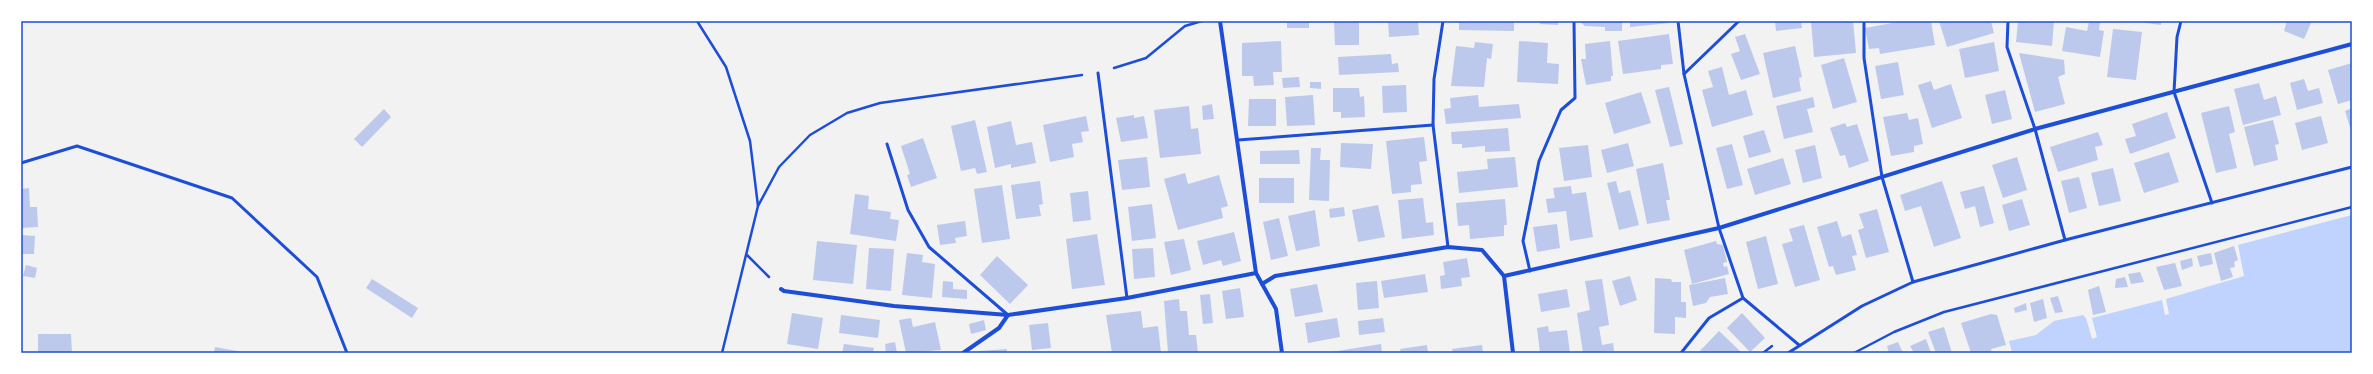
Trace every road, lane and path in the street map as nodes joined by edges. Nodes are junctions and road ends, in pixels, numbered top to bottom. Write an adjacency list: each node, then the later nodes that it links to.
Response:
1 (697, 21): 23 (path)
2 (1202, 21): 12 (path)
3 (1220, 21): 17 (street)
4 (1443, 21): 15 (lane)
5 (1574, 21): 29 (lane)
6 (1678, 21): 13 (lane)
7 (1739, 21): 13 (lane)
8 (1864, 21): 21 (lane)
9 (2008, 21): 16 (lane)
10 (2180, 21): 14 (lane)
11 (2352, 44): 14 (street)
12 (1098, 73): 23 (path); 35 (lane)
13 (1684, 74): 25 (lane)
14 (2174, 92): 16 (street); 22 (lane)
15 (1433, 125): 17 (lane); 27 (lane)
16 (2035, 129): 21 (street); 26 (lane)
17 (1238, 140): 30 (street)
18 (887, 144): 37 (lane)
19 (21, 163): 39 (lane)
20 (2352, 167): 22 (lane)
21 (1882, 177): 25 (street); 32 (lane)
22 (2212, 203): 26 (lane)
23 (758, 206): 28 (path)
24 (2352, 207): 46 (path)
25 (1719, 228): 29 (street); 36 (lane)
26 (2065, 240): 32 (lane)
27 (1448, 247): 31 (street); 33 (street)
28 (747, 255): 34 (path); 40 (path)
29 (1530, 271): 31 (street)
30 (1256, 273): 33 (street); 35 (street)
31 (1504, 276): 43 (street)
32 (1913, 282): 38 (lane)
33 (1262, 284): 42 (street)
34 (780, 289): 37 (street)
35 (1127, 298): 37 (street)
36 (1743, 298): 38 (lane); 44 (lane)
37 (1008, 315): 41 (street)
38 (1799, 345): 45 (lane)
39 (348, 353)
40 (722, 353)
41 (963, 353)
42 (1282, 353)
43 (1513, 353)
44 (1681, 353)
45 (1788, 353)
46 (1854, 353)

